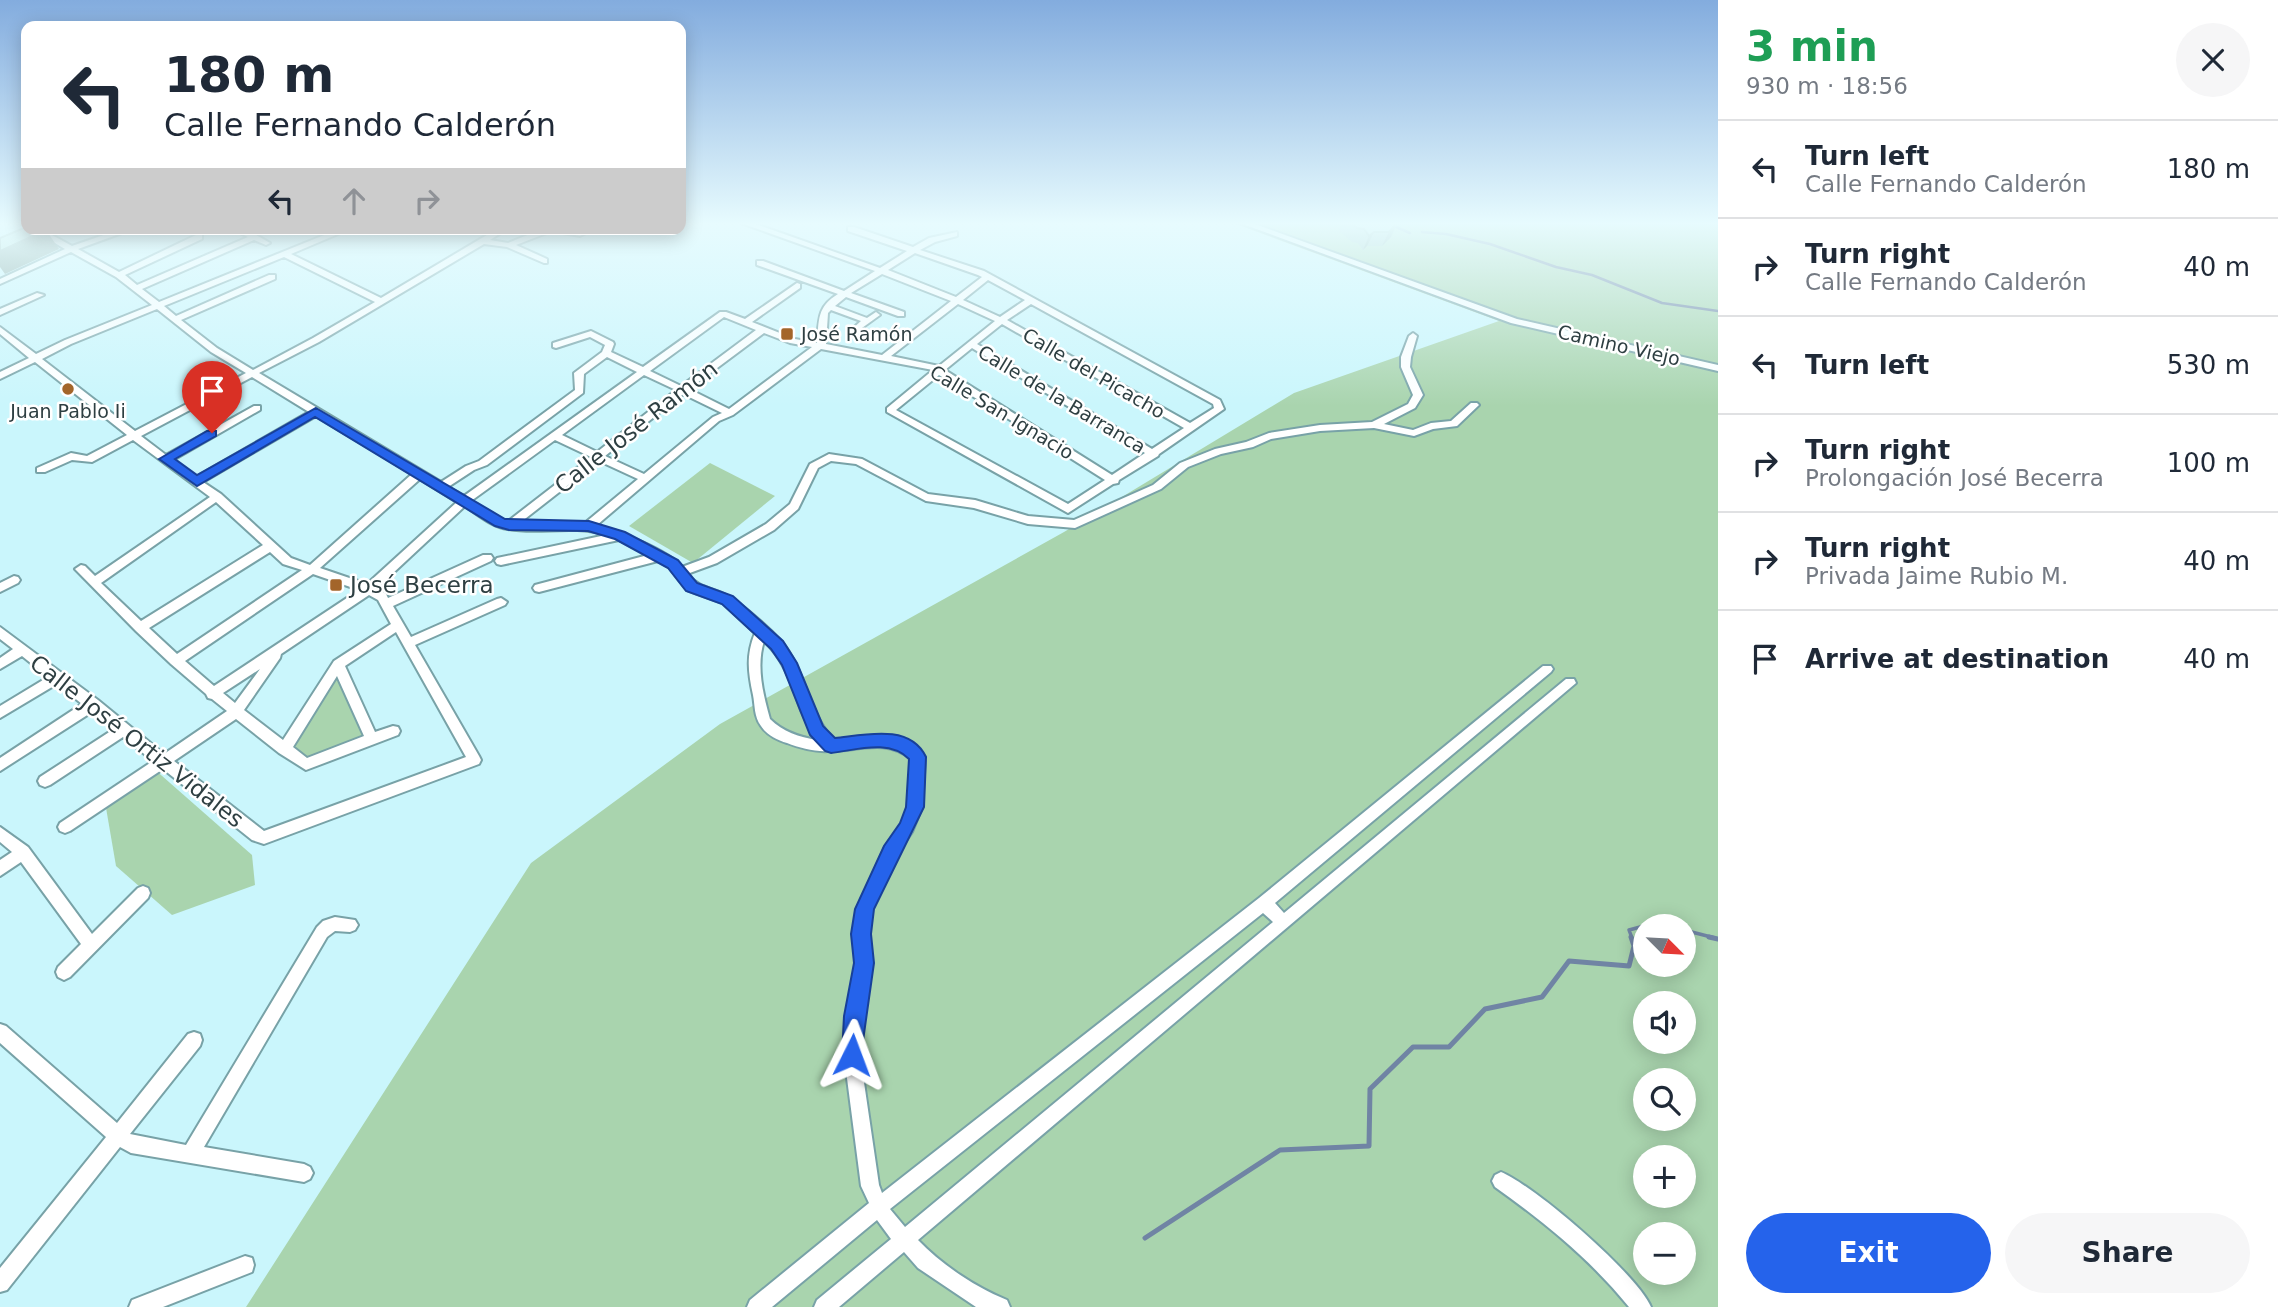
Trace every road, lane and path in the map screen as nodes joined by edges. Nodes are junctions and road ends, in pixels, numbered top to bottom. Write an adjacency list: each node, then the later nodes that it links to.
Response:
1 (132, 284): 14 (street)
2 (147, 284): 14 (street)
3 (212, 284): 20 (street)
4 (256, 284): 24 (street)
5 (345, 284): 19 (street)
6 (409, 284): 19 (street)
7 (816, 284): 15 (street)
8 (859, 284): 15 (street)
9 (914, 284): 17 (street, Calle del Picacho)
10 (978, 284): 17 (street)
11 (1000, 284): 18 (street)
12 (1412, 284): 37 (street, Camino Viejo)
13 (797, 286): 26 (street)
14 (138, 288): 20 (street)
15 (843, 294): 21 (street); 23 (street)
16 (40, 295): 22 (street)
17 (957, 300): 25 (street, Calle del Picacho); 35 (street)
18 (1031, 300): 25 (street); 48 (street)
19 (380, 301): 40 (street)
20 (159, 305): 24 (street); 36 (street)
21 (828, 306): 29 (street); 33 (street)
22 (0, 312)
23 (901, 314)
24 (175, 319): 40 (street)
25 (1001, 320): 31 (street); 48 (street, Calle del Picacho)
26 (746, 323): 27 (street, Calle San Ignacio); 39 (street, Calle San Ignacio)
27 (763, 329): 33 (street, Calle San Ignacio); 42 (street, Calle José Ramón)
28 (0, 330): 36 (street)
29 (855, 330)
30 (1413, 336): 47 (street)
31 (971, 344): 38 (street); 51 (street, Calle de la Barranca)
32 (556, 345): 34 (street)
33 (821, 345): 35 (street, Calle San Ignacio); 46 (street)
34 (606, 353): 39 (street); 59 (street)
35 (885, 357): 38 (street, Calle San Ignacio)
36 (35, 358): 41 (street); 50 (street)
37 (1718, 368)
38 (937, 369): 58 (street, Calle San Ignacio); 58 (street)
39 (643, 370): 42 (street); 49 (street)
40 (253, 374): 45 (street); 50 (street)
41 (0, 376)
42 (682, 390): 46 (street); 52 (street, Calle José Ramón)
43 (1474, 405): 47 (street)
44 (257, 408): 53 (street)
45 (316, 412): 55 (street); 57 (street)
46 (730, 413): 56 (street)
47 (1374, 425): 71 (street)
48 (1191, 428): 51 (street)
49 (553, 435): 52 (street); 61 (street)
50 (134, 436): 53 (street); 54 (street)
51 (1154, 454): 58 (street)
52 (599, 456): 56 (street); 62 (street, Calle José Ramón)
53 (166, 459): 57 (street)
54 (41, 470)
55 (419, 474): 59 (street); 70 (street)
56 (644, 478): 63 (street)
57 (197, 481): 60 (street)
58 (1114, 481)
59 (441, 487): 61 (street)
60 (217, 497): 65 (street); 73 (street)
61 (464, 500): 62 (street); 76 (street)
62 (509, 526): 63 (street)
63 (589, 526): 64 (street)
64 (620, 536): 66 (street); 68 (street)
65 (270, 546): 70 (street); 80 (street)
66 (661, 556): 71 (street); 75 (street)
67 (487, 558): 78 (street)
68 (501, 561)
69 (81, 569): 73 (street)
70 (311, 570): 76 (street); 86 (street)
71 (680, 572): 81 (street)
72 (15, 580): 74 (street)
73 (94, 582): 80 (street)
74 (0, 588)
75 (538, 588)
76 (369, 589): 78 (street); 84 (street)
77 (500, 602): 83 (street)
78 (386, 604): 79 (street)
79 (398, 625): 83 (street); 88 (street)
80 (140, 628): 86 (street)
81 (762, 631): 99 (street); 99 (street)
82 (0, 632): 85 (street, Calle José Ortiz Vidales)
83 (408, 643): 101 (street, Calle José Ortiz Vidales)
84 (281, 648): 92 (street); 95 (street)
85 (22, 650): 87 (street); 90 (street, Calle José Ortiz Vidales)
86 (174, 662): 92 (street)
87 (0, 664)
88 (338, 664): 98 (street); 100 (street)
89 (1547, 669): 109 (street)
90 (58, 677): 93 (street, Calle José Ortiz Vidales); 94 (street)
91 (1570, 683): 110 (street)
92 (212, 694): 95 (street)
93 (93, 704): 96 (street, Calle José Ortiz Vidales); 102 (street)
94 (0, 713)
95 (235, 713): 100 (street); 101 (street)
96 (125, 729): 101 (street, Calle José Ortiz Vidales); 103 (street)
97 (393, 731): 98 (street)
98 (372, 739): 100 (street)
99 (831, 746): 120 (street)
100 (284, 749)
101 (162, 760): 104 (street)
102 (0, 765)
103 (45, 781)
104 (65, 827)
105 (0, 833): 106 (street)
106 (23, 852): 107 (street); 112 (street)
107 (0, 869)
108 (144, 893): 112 (street)
109 (1264, 902): 110 (street); 120 (street)
110 (1283, 922): 121 (street)
111 (350, 925): 117 (street)
112 (91, 945): 113 (street)
113 (64, 972)
114 (2, 1033): 116 (street)
115 (194, 1040): 116 (street)
116 (119, 1137): 117 (street); 123 (street)
117 (190, 1155): 118 (street)
118 (303, 1173)
119 (1501, 1181): 128 (street)
120 (880, 1206): 121 (street); 125 (street)
121 (906, 1241): 126 (street); 127 (street)
122 (246, 1265): 124 (street)
123 (0, 1283)
124 (139, 1307)
125 (757, 1307)
126 (824, 1307)
127 (1000, 1307)
128 (1641, 1307)

